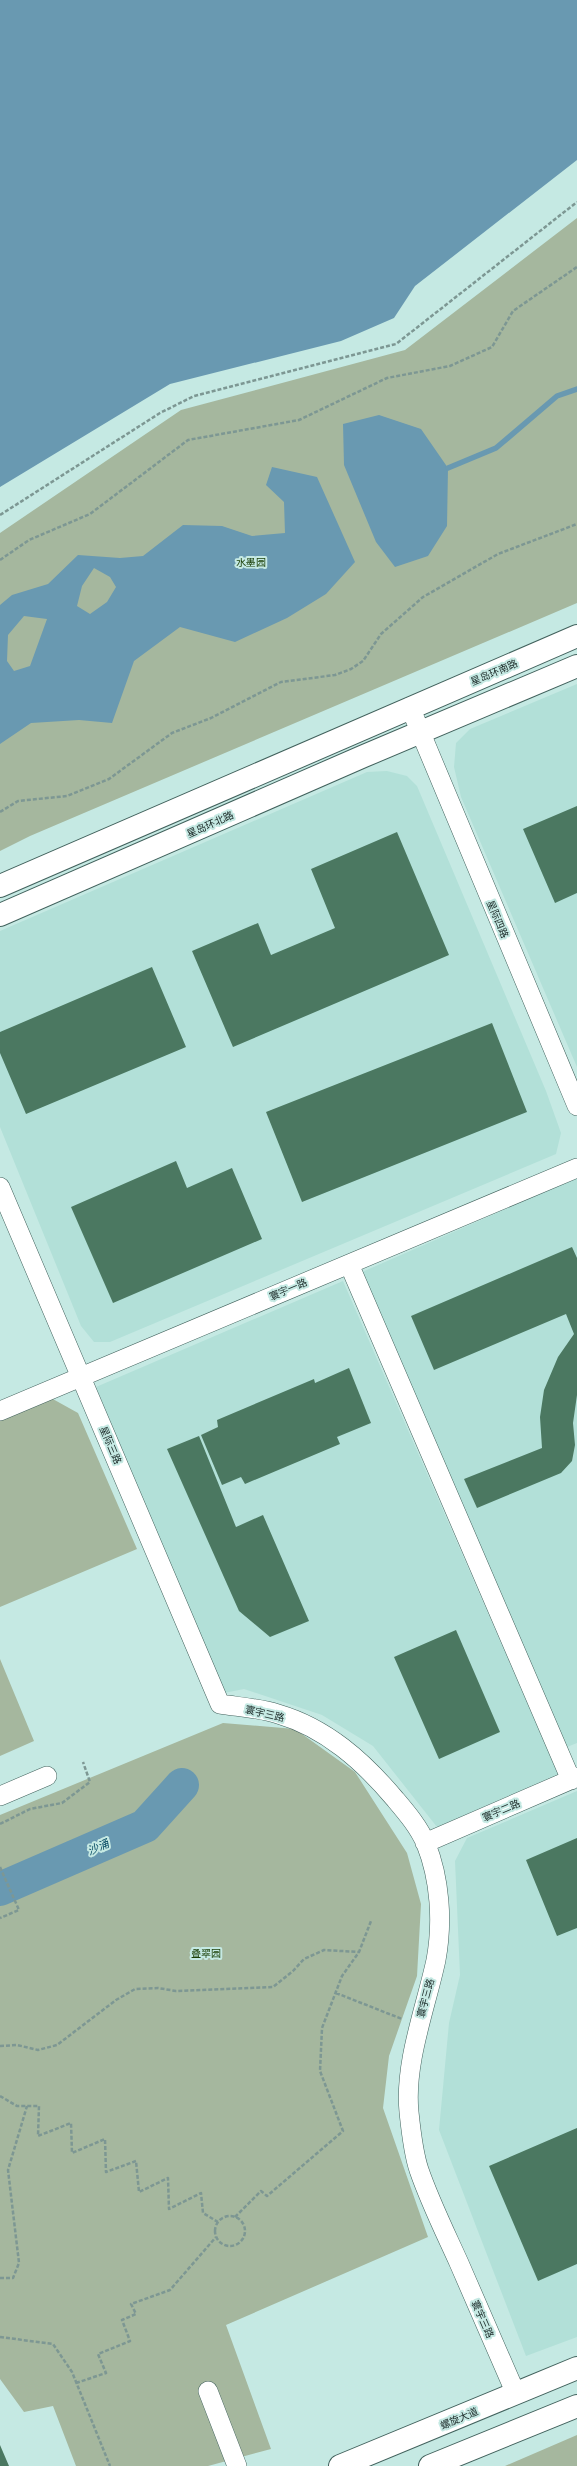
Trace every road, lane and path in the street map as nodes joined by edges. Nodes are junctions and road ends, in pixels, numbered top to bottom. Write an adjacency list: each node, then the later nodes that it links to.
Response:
1 (577, 202): 3 (path)
2 (577, 267): 5 (path)
3 (0, 515)
4 (577, 524): 10 (path)
5 (0, 560)
6 (577, 636): 8 (main road, 星岛环南路)
7 (577, 666): 9 (main road)
8 (410, 707): 9 (street, 星际四路); 11 (main road)
9 (420, 732): 12 (main road, 星岛环北路); 13 (street, 星际四路)
10 (0, 812)
11 (0, 886)
12 (0, 916)
13 (577, 1106)
14 (577, 1168): 16 (street, 寰宇一路)
15 (0, 1187): 17 (street, 星际三路)
16 (349, 1264): 17 (street, 寰宇一路); 22 (street)
17 (82, 1377): 18 (street, 寰宇一路); 19 (street, 星际三路)
18 (0, 1411)
19 (220, 1704): 25 (street, 寰宇三路)
20 (83, 1762): 24 (path)
21 (47, 1776): 23 (street)
22 (574, 1779): 25 (street, 寰宇二路)
23 (0, 1796)
24 (0, 1824)
25 (425, 1843): 31 (street, 寰宇三路)
26 (0, 1867): 27 (path)
27 (0, 1918)
28 (371, 1921): 29 (path)
29 (359, 1952): 30 (path); 32 (path)
30 (336, 1993): 31 (path); 35 (path)
31 (418, 2025): 43 (street, 寰宇三路)
32 (0, 2046)
33 (0, 2096): 34 (path)
34 (27, 2106): 36 (path); 38 (path)
35 (235, 2217): 36 (path); 37 (path)
36 (218, 2222): 37 (path)
37 (216, 2237): 41 (path)
38 (0, 2278)
39 (0, 2337): 41 (path)
40 (577, 2368): 43 (main road, 螺旋大道)
41 (76, 2383): 46 (path)
42 (208, 2391): 47 (street)
43 (516, 2394): 48 (main road, 螺旋大道)
44 (577, 2406): 45 (main road)
45 (461, 2454): 49 (main road); 50 (main road)
46 (110, 2466)
47 (237, 2466)
48 (340, 2466)
49 (430, 2466)
50 (441, 2466)

